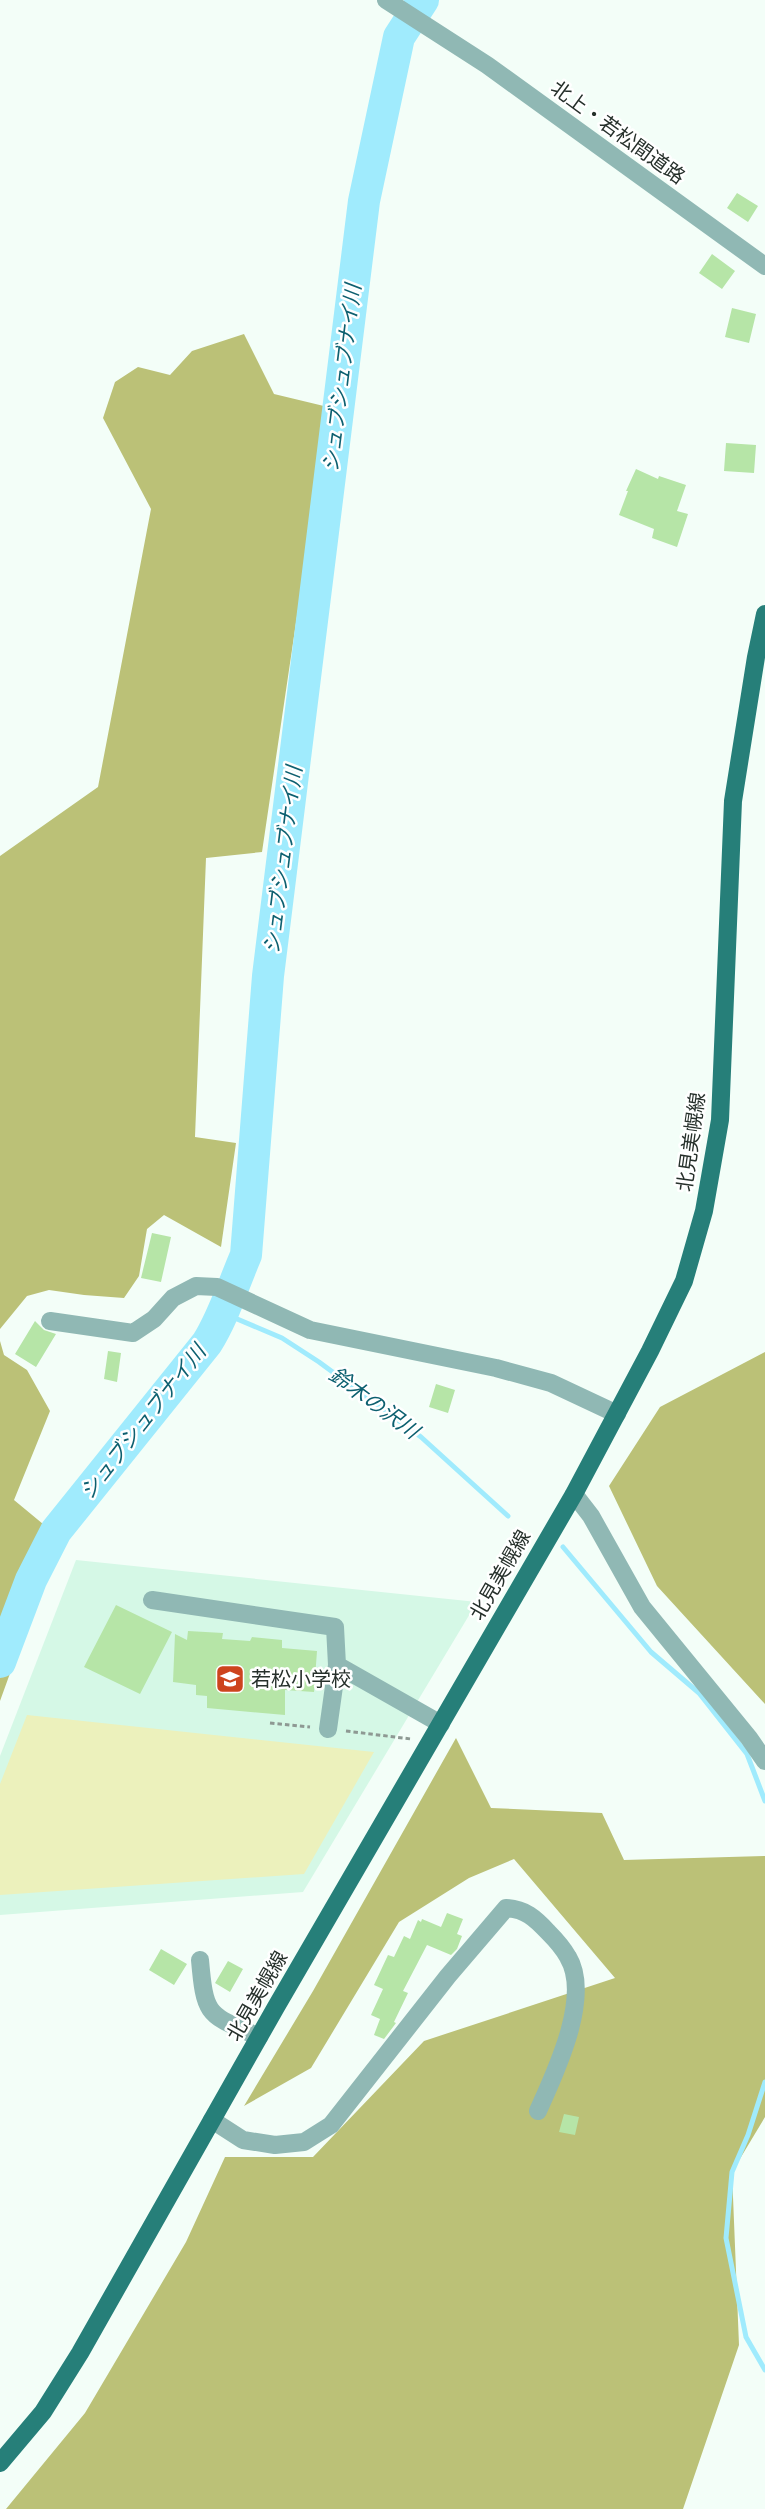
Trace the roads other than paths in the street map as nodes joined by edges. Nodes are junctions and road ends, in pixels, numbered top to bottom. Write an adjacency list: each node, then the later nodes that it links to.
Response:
1 (391, 4): 2 (street, 北上・若松間道路)
2 (765, 266)
3 (765, 614): 5 (main road, 北見美幌線)
4 (50, 1322): 5 (street)
5 (616, 1414): 6 (main road, 北見美幌線)
6 (574, 1494): 9 (main road, 北見美幌線); 11 (street)
7 (152, 1600): 8 (street)
8 (337, 1665): 9 (street); 10 (street)
9 (441, 1724): 13 (main road, 北見美幌線)
10 (328, 1729)
11 (765, 1761)
12 (201, 1960): 13 (street)
13 (259, 2037): 15 (main road, 北見美幌線)
14 (538, 2111): 15 (street)
15 (212, 2120): 16 (main road, 北見美幌線)
16 (0, 2463)

